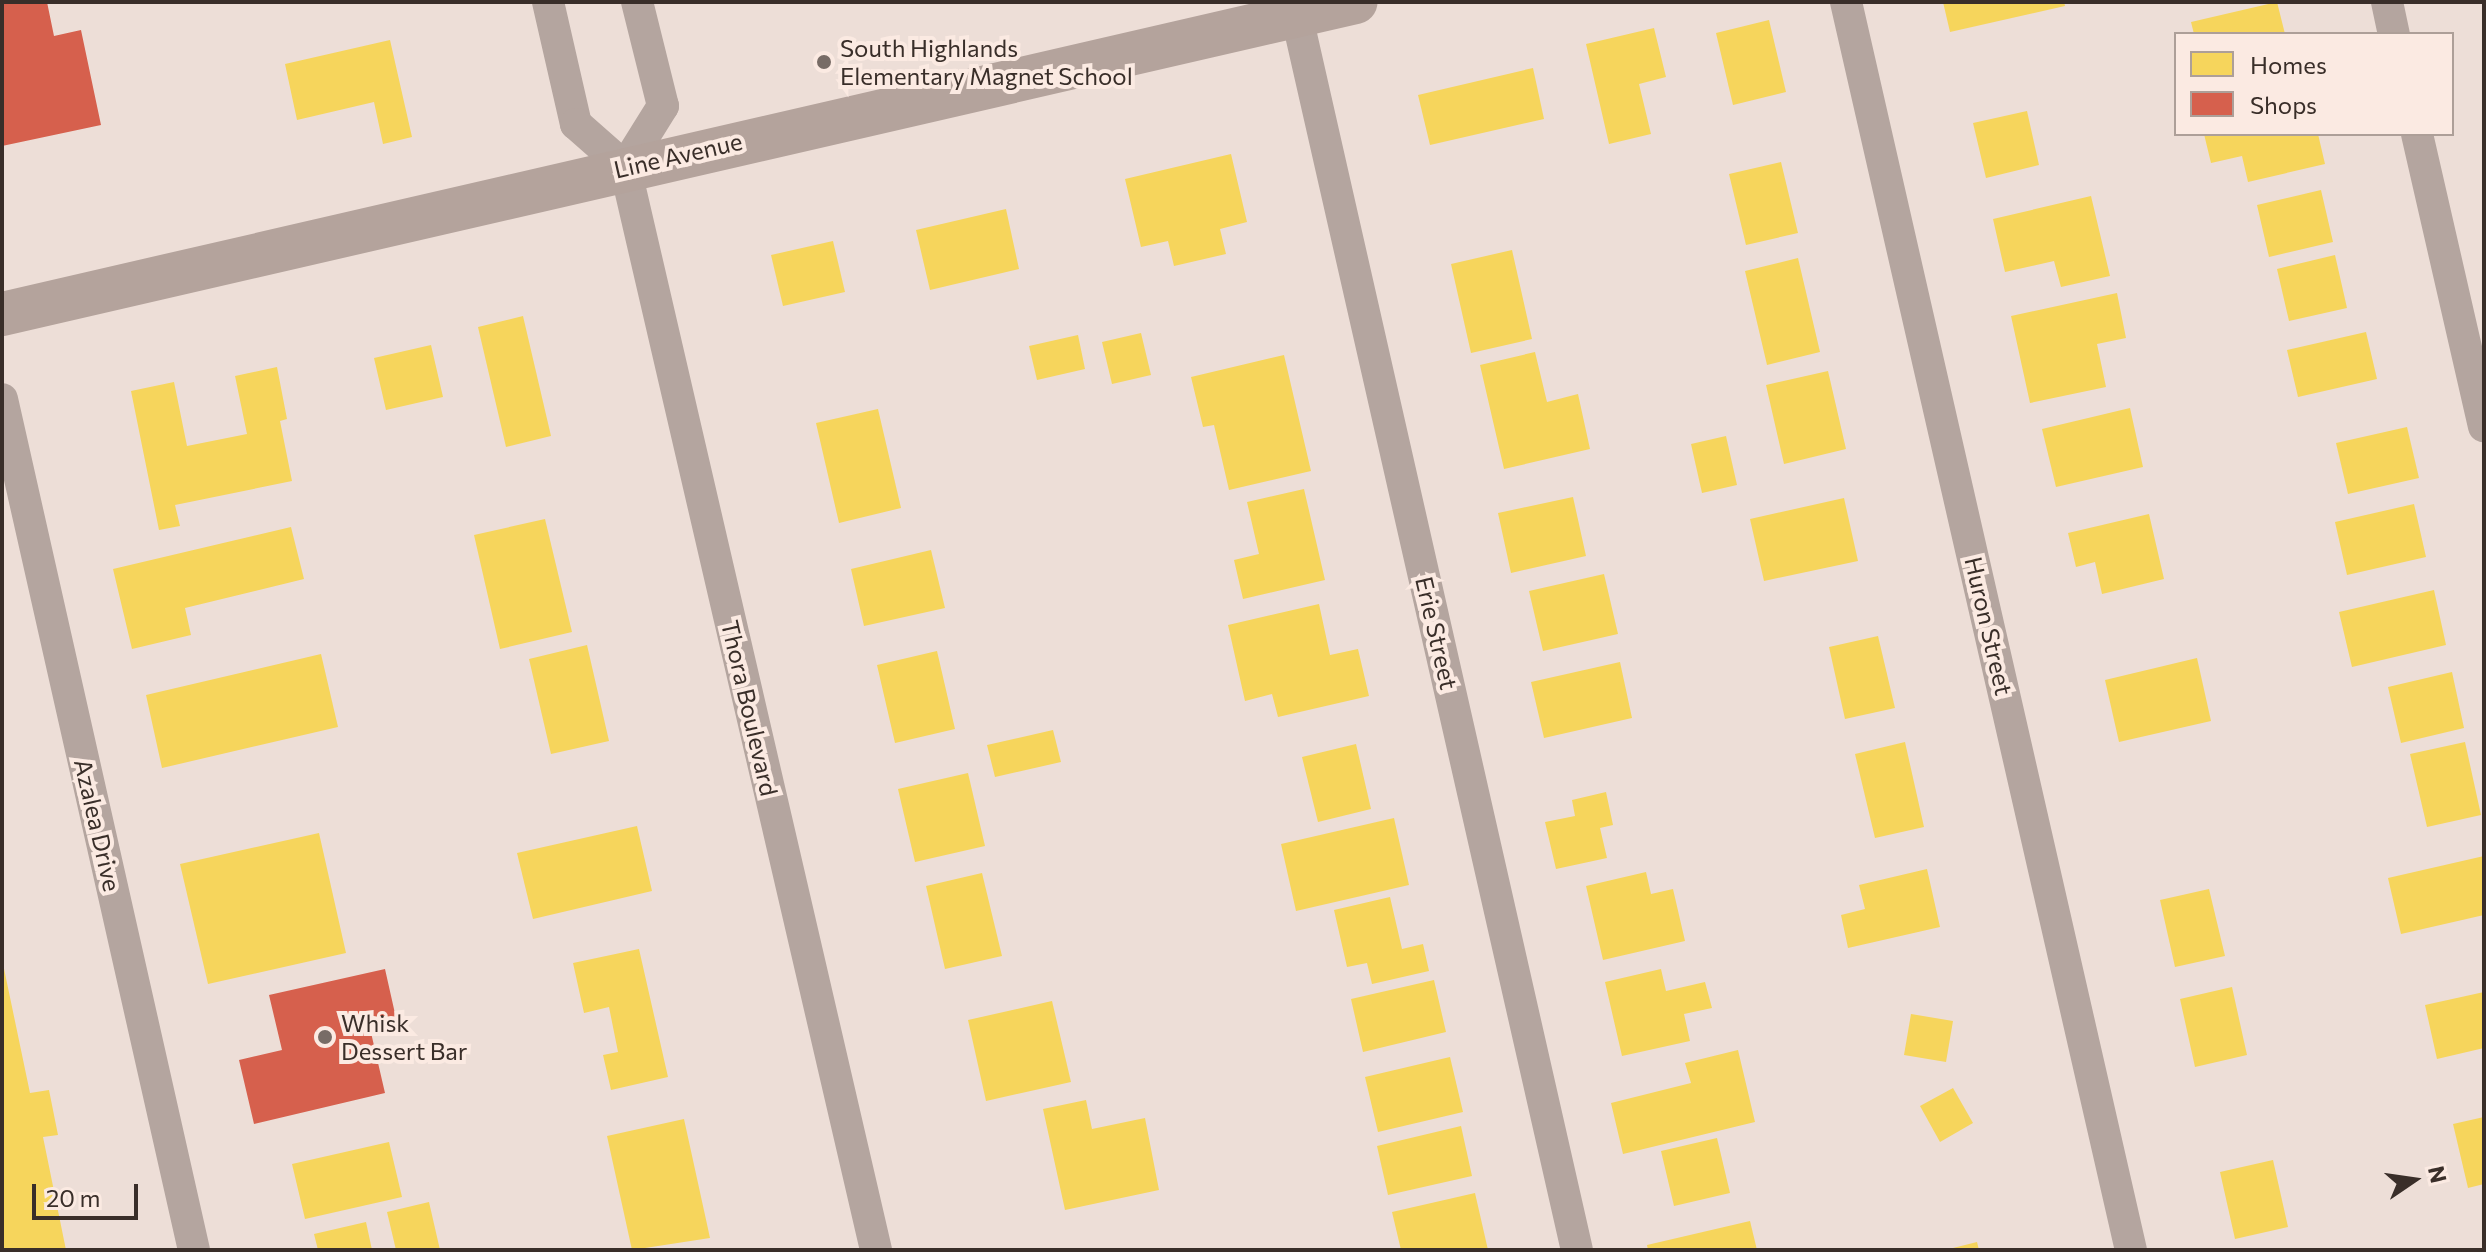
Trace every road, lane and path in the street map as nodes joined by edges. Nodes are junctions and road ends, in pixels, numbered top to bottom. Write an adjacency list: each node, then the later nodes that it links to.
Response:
1 (548, 2): 9 (street)
2 (637, 2): 9 (street)
3 (1356, 2): 6 (main road, Line Avenue)
4 (1846, 2): 16 (street, Huron Street)
5 (2387, 2): 7 (street)
6 (1297, 17): 9 (main road, Line Avenue); 15 (street, Erie Street)
7 (2394, 32)
8 (2417, 136): 12 (street)
9 (625, 167): 10 (main road, Line Avenue); 14 (street, Thora Boulevard)
10 (2, 314)
11 (2, 399): 13 (street, Azalea Drive)
12 (2484, 426)
13 (194, 1250)
14 (876, 1250)
15 (1577, 1250)
16 (2131, 1250)

